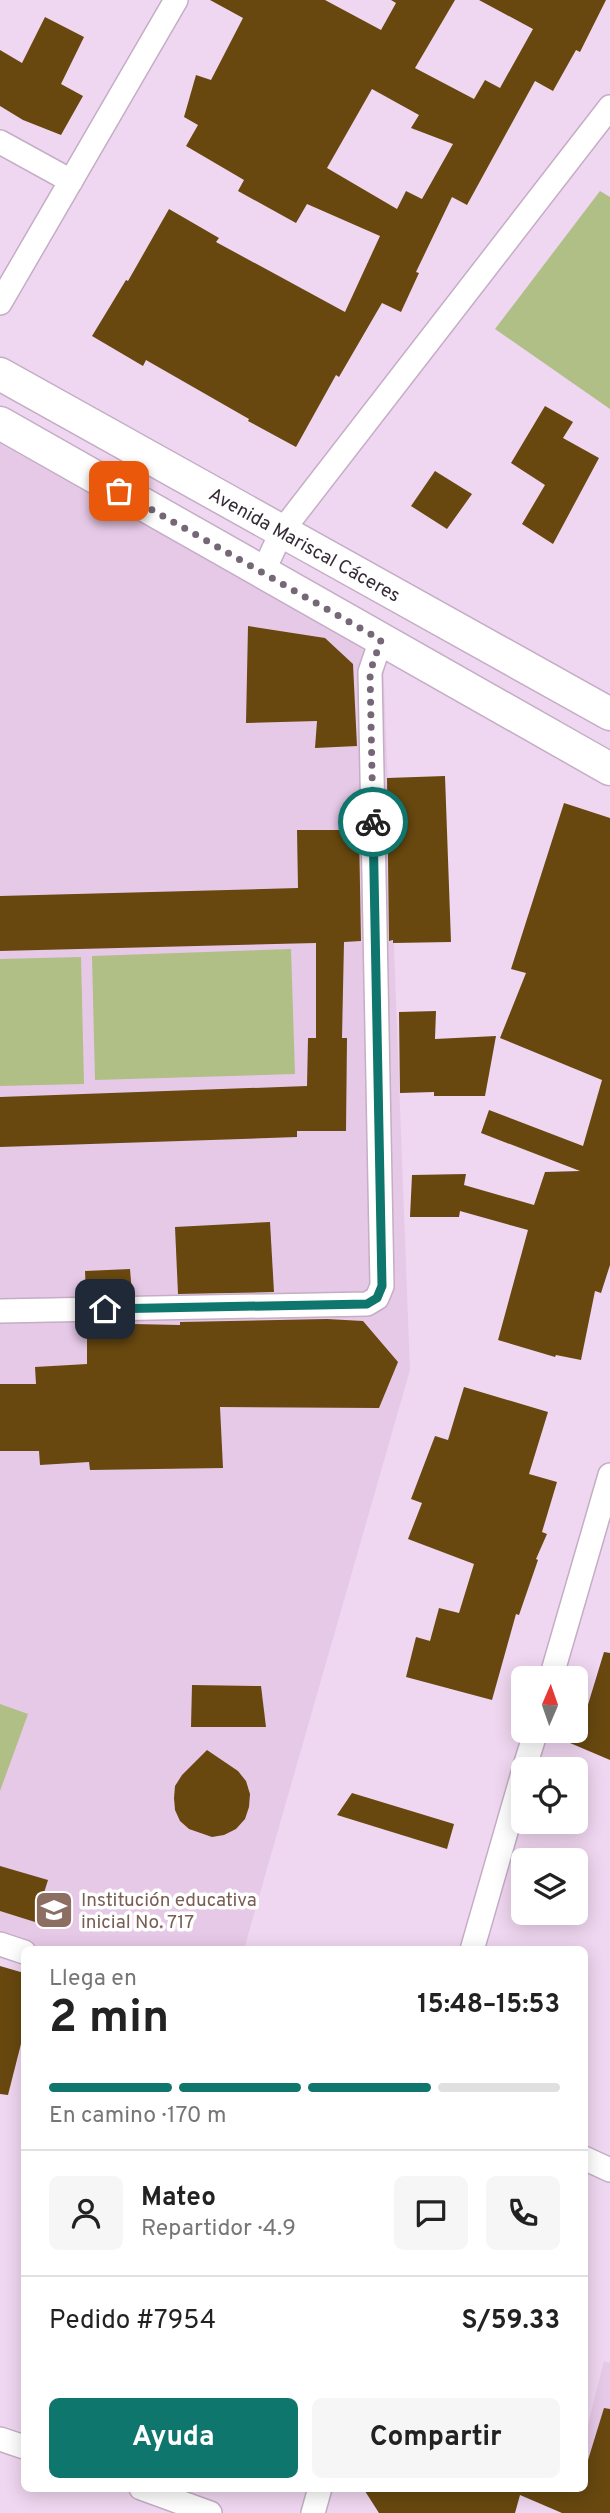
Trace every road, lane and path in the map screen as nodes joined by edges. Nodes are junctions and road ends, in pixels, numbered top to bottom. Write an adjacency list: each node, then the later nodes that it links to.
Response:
1 (176, 0): 4 (street)
2 (610, 107): 8 (street)
3 (0, 142): 4 (street)
4 (71, 181): 5 (street)
5 (0, 303)
6 (0, 374): 8 (main road, Avenida Mariscal Cáceres)
7 (0, 424): 9 (main road)
8 (282, 531): 9 (street); 11 (main road, Avenida Mariscal Cáceres)
9 (262, 572): 10 (main road)
10 (381, 640): 12 (main road); 13 (street)
11 (610, 714)
12 (610, 769)
13 (0, 1311)
14 (610, 1475): 15 (street)
15 (554, 1666)
16 (511, 1816): 18 (street)
17 (0, 1944): 19 (street)
18 (473, 1946)
19 (21, 1951)
20 (588, 2160): 21 (street)
21 (610, 2171)
22 (0, 2439): 23 (street)
23 (21, 2446)
24 (152, 2492): 26 (street)
25 (319, 2492): 27 (street)
26 (210, 2513)
27 (313, 2513)

